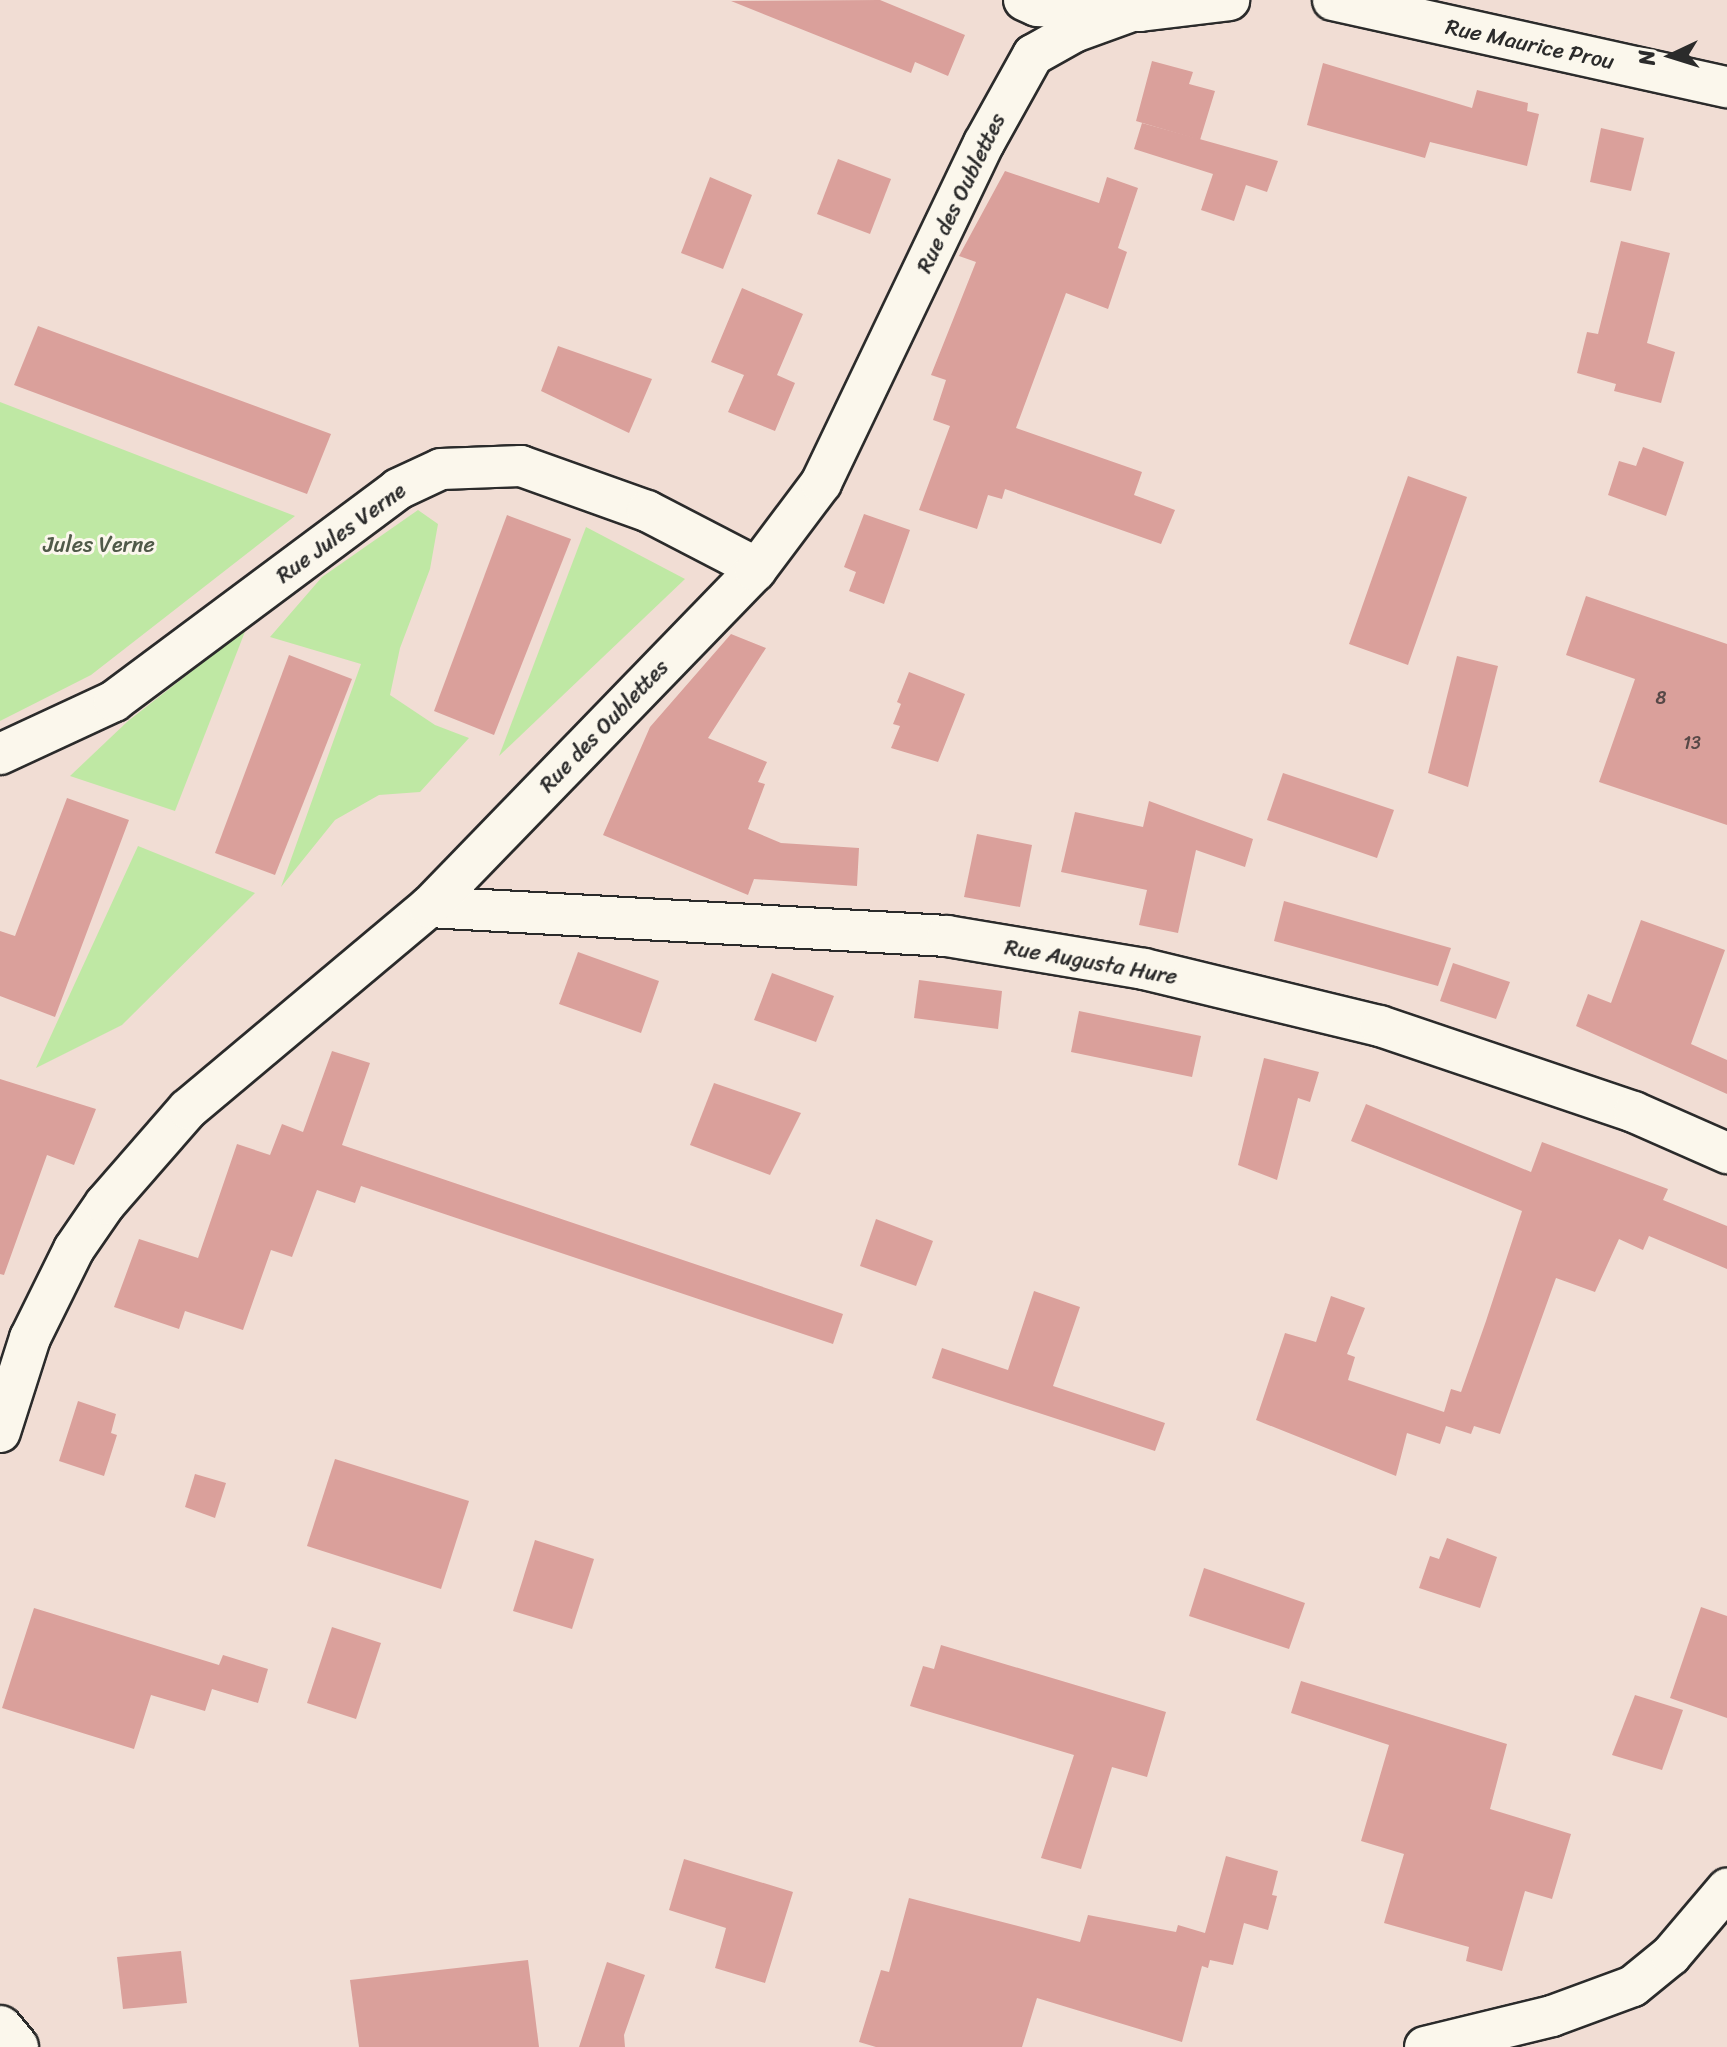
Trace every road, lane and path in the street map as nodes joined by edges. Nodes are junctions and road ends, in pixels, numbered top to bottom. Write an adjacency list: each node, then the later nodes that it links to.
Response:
1 (1024, 0): 4 (street)
2 (1229, 0): 4 (street)
3 (1333, 0): 5 (street, Rue Maurice Prou)
4 (1151, 5): 6 (street, Rue des Oublettes)
5 (1727, 87)
6 (757, 568): 7 (street, Rue Jules Verne); 8 (street, Rue des Oublettes)
7 (0, 754)
8 (429, 907): 9 (street, Rue Augusta Hure); 10 (street, Rue des Oublettes)
9 (1727, 1153)
10 (0, 1432)
11 (1727, 1889): 14 (street)
12 (0, 2028): 13 (main road)
13 (16, 2047)
14 (1425, 2047)

